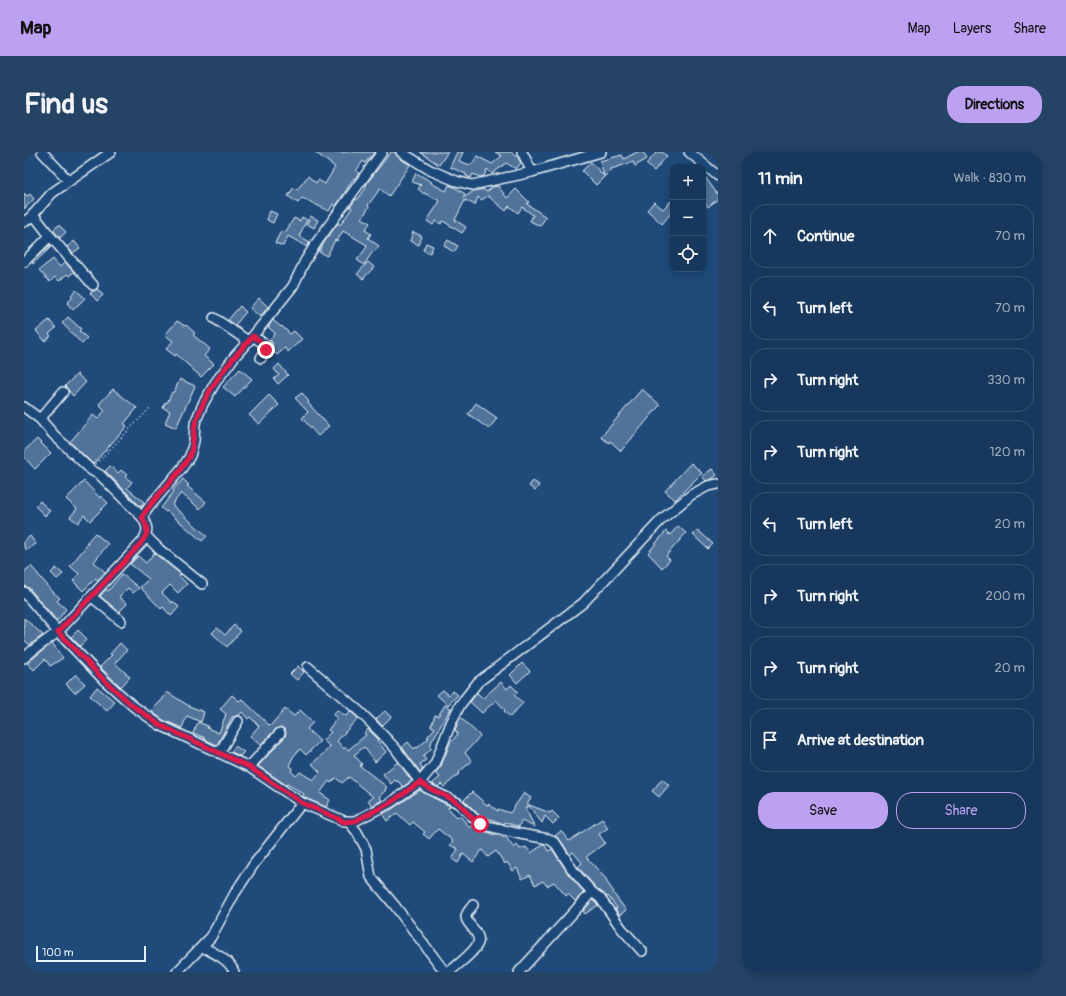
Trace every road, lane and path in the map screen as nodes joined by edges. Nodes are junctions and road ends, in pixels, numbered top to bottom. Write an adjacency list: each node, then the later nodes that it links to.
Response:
1 (42, 152): 10 (street)
2 (111, 152): 10 (street)
3 (382, 152): 17 (street)
4 (401, 152): 8 (street)
5 (522, 152): 8 (street)
6 (601, 152): 8 (street)
7 (689, 152): 9 (street)
8 (532, 172)
9 (718, 176)
10 (69, 181): 11 (street)
11 (33, 214): 12 (street); 13 (street)
12 (24, 222)
13 (50, 236): 14 (street); 15 (street)
14 (24, 262)
15 (93, 285)
16 (214, 318): 17 (street)
17 (251, 339): 18 (street); 25 (street)
18 (261, 358)
19 (63, 392): 22 (street)
20 (24, 407): 22 (street)
21 (151, 407): 23 (path)
22 (40, 419): 23 (street)
23 (91, 470): 25 (street)
24 (718, 484): 39 (street)
25 (142, 517): 26 (street)
26 (146, 536): 27 (street); 29 (street)
27 (202, 584)
28 (24, 592): 31 (street)
29 (92, 597): 30 (street); 31 (street)
30 (120, 621)
31 (58, 632): 32 (street); 37 (street)
32 (28, 649): 33 (street)
33 (24, 658)
34 (308, 667): 39 (street)
35 (238, 721): 37 (street)
36 (280, 734): 38 (street)
37 (219, 753): 38 (street)
38 (249, 767): 40 (street)
39 (420, 782): 41 (street); 42 (street)
40 (302, 803): 41 (street); 44 (street)
41 (349, 822): 48 (street)
42 (592, 892): 45 (street); 50 (street)
43 (473, 905): 49 (street)
44 (203, 947): 46 (street); 47 (street)
45 (642, 951)
46 (177, 972)
47 (234, 972)
48 (445, 972)
49 (449, 972)
50 (519, 972)

